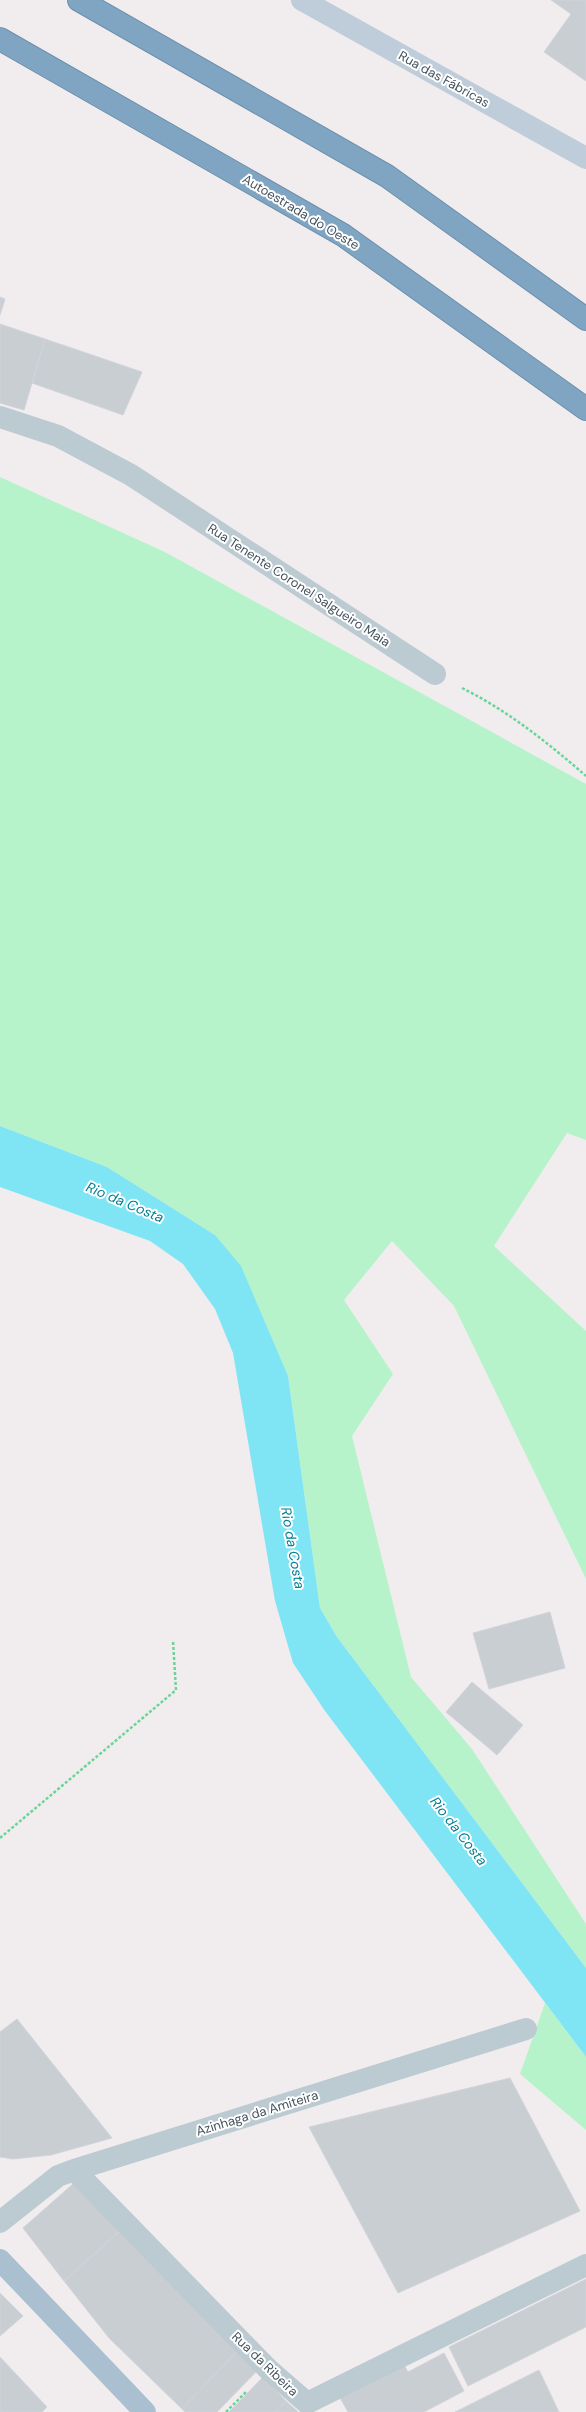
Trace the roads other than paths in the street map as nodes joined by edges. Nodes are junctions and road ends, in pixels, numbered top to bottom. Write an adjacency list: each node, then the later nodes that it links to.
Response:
1 (79, 0): 5 (highway)
2 (302, 0): 4 (street, Rua das Fábricas)
3 (0, 39): 6 (highway, Autoestrada do Oeste)
4 (586, 158)
5 (586, 319)
6 (586, 410)
7 (0, 417): 8 (street, Rua Tenente Coronel Salgueiro Maia)
8 (435, 674)
9 (526, 2029): 10 (street, Azinhaga da Amiteira)
10 (74, 2170): 11 (street, Azinhaga da Amiteira); 14 (street, Rua da Ribeira)
11 (0, 2222)
12 (0, 2260): 15 (main road)
13 (586, 2266): 14 (street, Rua da Ribeira)
14 (312, 2408)
15 (145, 2412)

